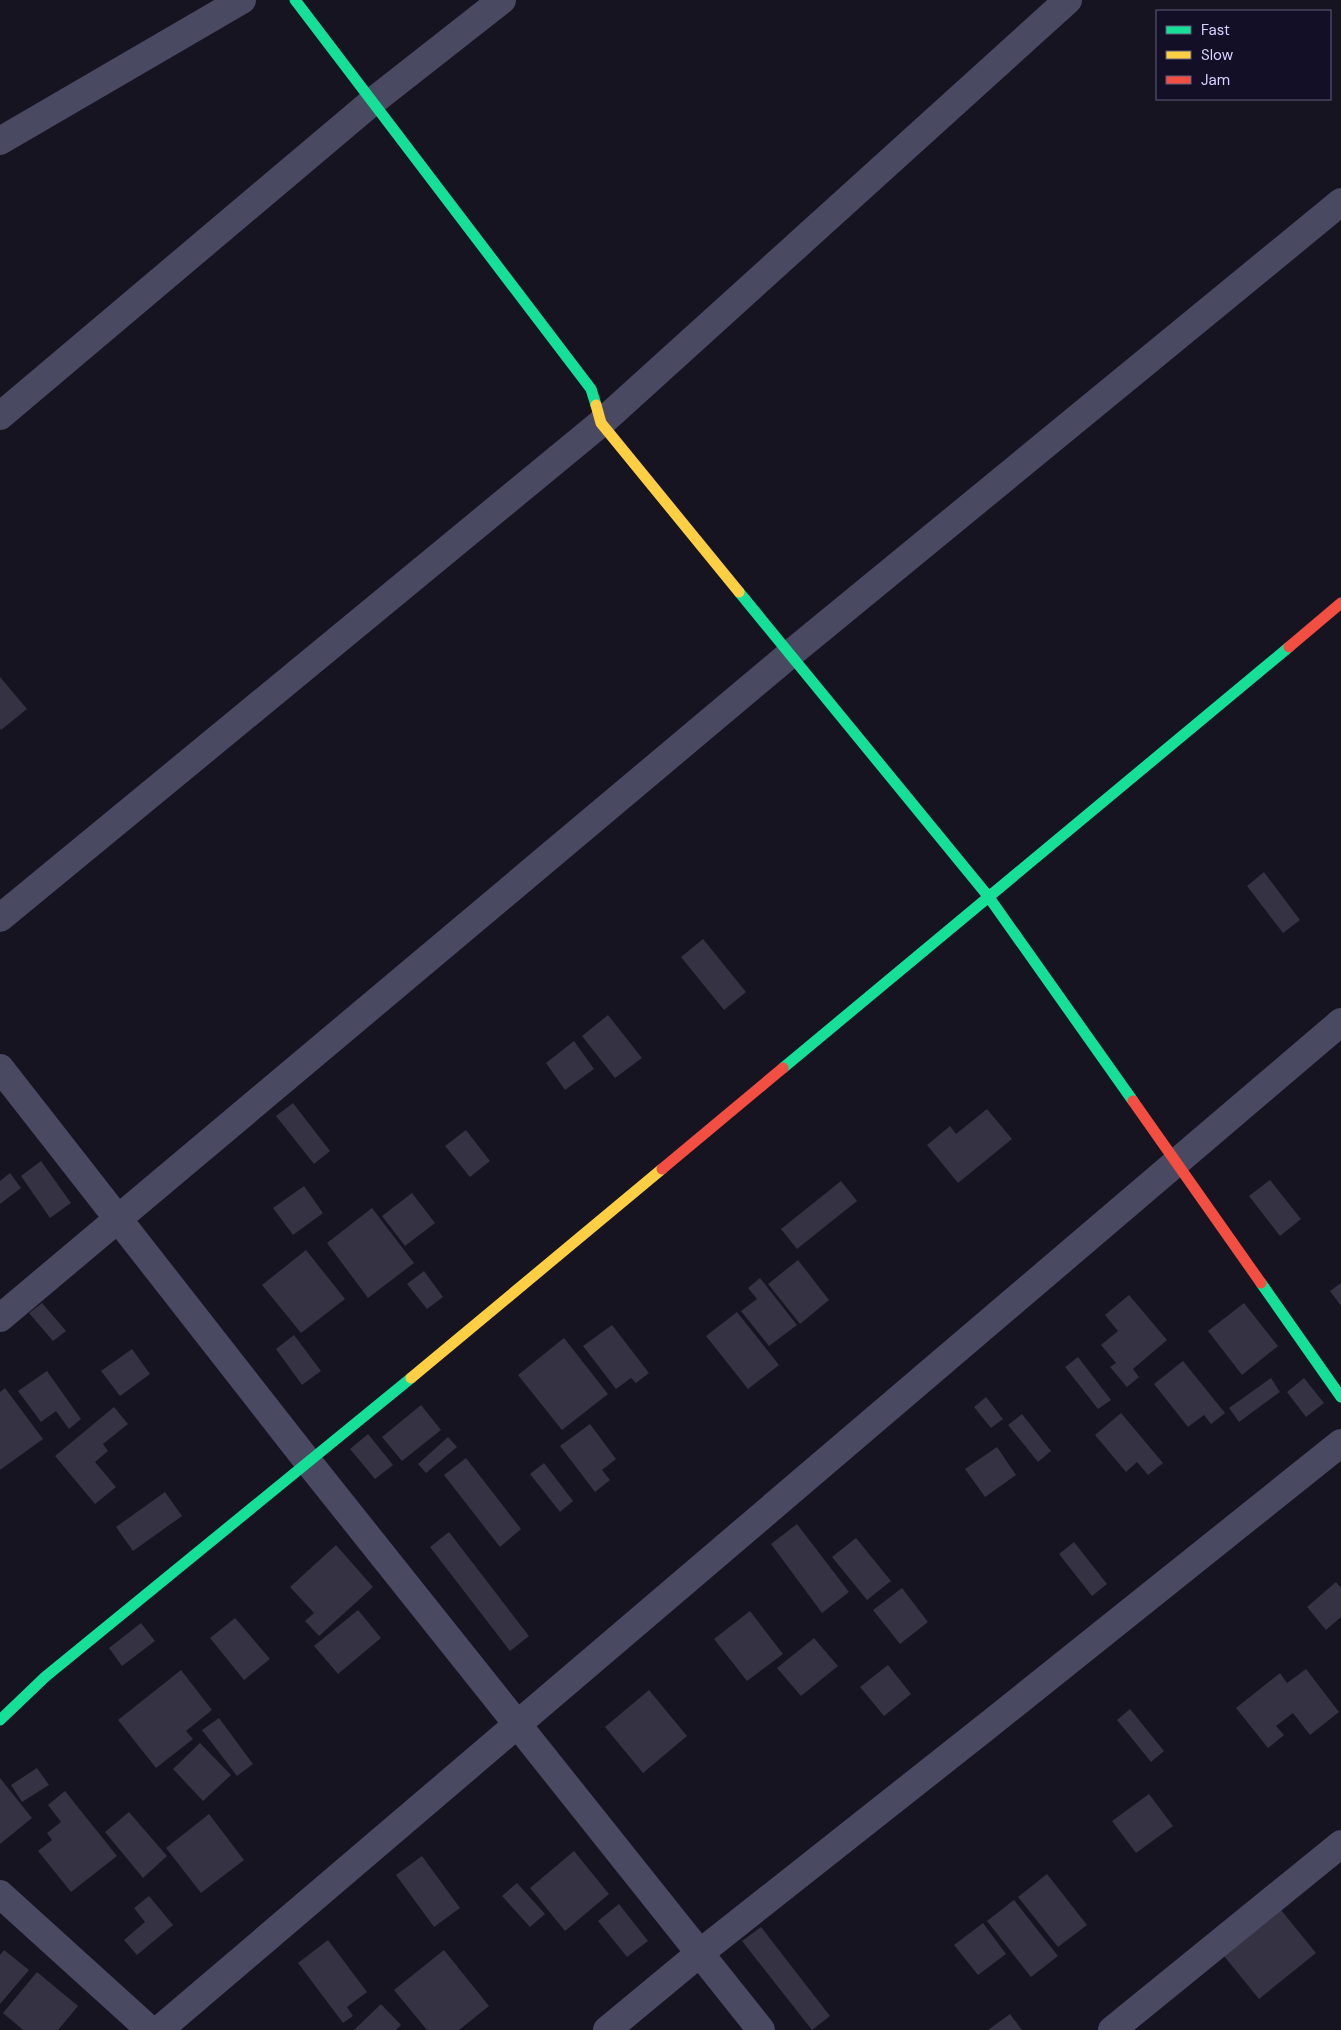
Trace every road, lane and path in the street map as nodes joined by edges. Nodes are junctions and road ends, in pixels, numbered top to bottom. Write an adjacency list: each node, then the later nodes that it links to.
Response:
1 (242, 0): 6 (street)
2 (295, 0): 5 (street)
3 (502, 0): 5 (street)
4 (1068, 0): 9 (street)
5 (372, 102): 8 (street); 9 (street)
6 (0, 141)
7 (1341, 202): 11 (street)
8 (0, 416)
9 (601, 423): 11 (street); 13 (street)
10 (1341, 603): 12 (street)
11 (789, 655): 12 (street); 17 (street)
12 (988, 896): 16 (street); 21 (street)
13 (0, 918)
14 (1341, 1022): 16 (street)
15 (0, 1068): 17 (street)
16 (1176, 1163): 19 (street); 23 (street)
17 (118, 1219): 18 (street); 21 (street)
18 (0, 1318)
19 (1341, 1397)
20 (1341, 1443): 26 (street)
21 (309, 1464): 22 (street); 23 (street)
22 (0, 1720)
23 (518, 1725): 26 (street); 28 (street)
24 (1341, 1844): 31 (street)
25 (0, 1894): 27 (street)
26 (700, 1953): 29 (street); 30 (street)
27 (150, 2030)
28 (159, 2030)
29 (607, 2030)
30 (761, 2030)
31 (1112, 2030)

